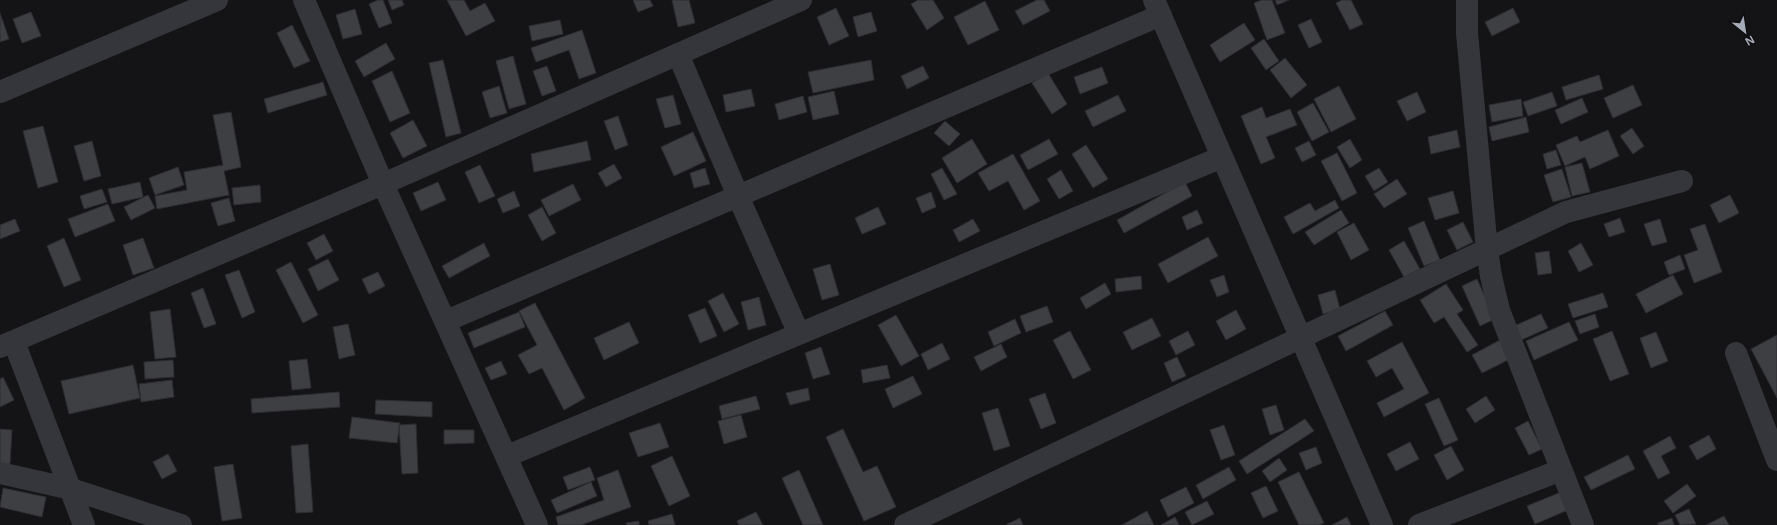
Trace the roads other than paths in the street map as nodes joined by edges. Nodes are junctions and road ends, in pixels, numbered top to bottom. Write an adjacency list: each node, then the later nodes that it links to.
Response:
1 (217, 0): 7 (street)
2 (304, 0): 10 (street)
3 (801, 0): 6 (street)
4 (1467, 0): 12 (street)
5 (1157, 8): 8 (street); 11 (street)
6 (678, 54): 10 (street); 11 (street)
7 (0, 92)
8 (1222, 157): 14 (street); 15 (street)
9 (1682, 181): 12 (street)
10 (383, 184): 13 (street); 16 (street)
11 (738, 196): 13 (street); 14 (street)
12 (1487, 250): 15 (street); 20 (street)
13 (446, 321): 18 (street)
14 (799, 334): 18 (street)
15 (1301, 338): 26 (street); 27 (street)
16 (7, 344): 22 (street)
17 (1736, 353): 19 (street)
18 (506, 456): 25 (street)
19 (1777, 460)
20 (1561, 470): 28 (street); 29 (street)
21 (0, 473): 22 (street)
22 (72, 489): 23 (street); 24 (street)
23 (84, 525)
24 (181, 525)
25 (537, 525)
26 (905, 525)
27 (1382, 525)
28 (1419, 525)
29 (1583, 525)

